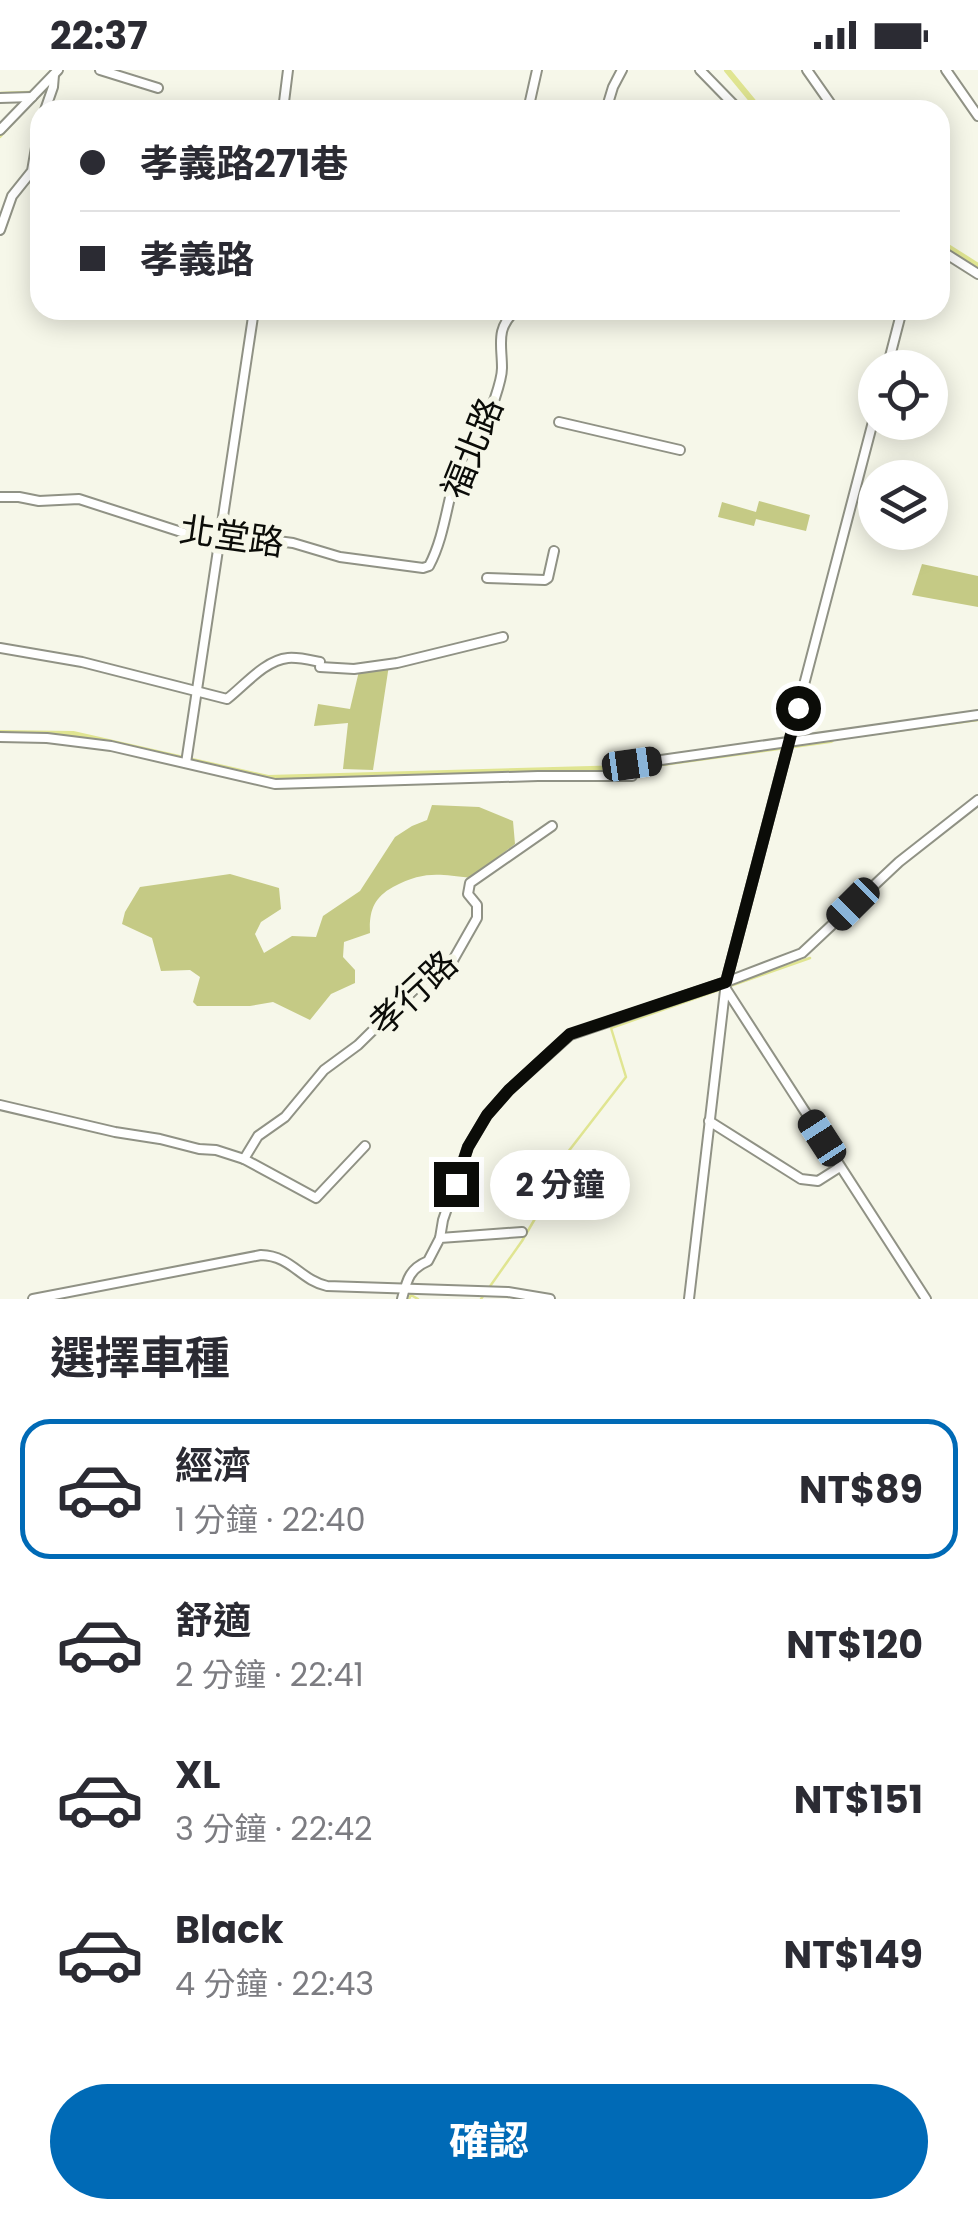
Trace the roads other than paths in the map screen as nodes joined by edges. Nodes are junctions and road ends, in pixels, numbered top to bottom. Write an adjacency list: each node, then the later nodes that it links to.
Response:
1 (100, 70): 9 (street)
2 (288, 70): 13 (street)
3 (537, 70): 14 (street)
4 (622, 70): 15 (street)
5 (700, 70): 16 (street)
6 (807, 70): 17 (street)
7 (946, 70): 18 (street)
8 (56, 72): 10 (street); 12 (street)
9 (158, 88)
10 (32, 97): 11 (street); 19 (street)
11 (0, 98)
12 (48, 100)
13 (284, 100)
14 (530, 100)
15 (609, 100)
16 (729, 100)
17 (828, 100)
18 (978, 116)
19 (0, 130)
20 (30, 174): 21 (street)
21 (27, 179): 22 (street); 23 (street)
22 (30, 180)
23 (0, 230)
24 (950, 256): 25 (street)
25 (978, 274)
26 (253, 320): 35 (street)
27 (509, 320): 34 (street, 福北路)
28 (899, 320): 29 (street)
29 (892, 350)
30 (559, 422): 32 (street)
31 (868, 440): 43 (street)
32 (680, 450)
33 (0, 497): 35 (street, 北堂路)
34 (441, 532): 35 (street, 北堂路)
35 (220, 539): 40 (street)
36 (554, 551): 37 (street)
37 (487, 578)
38 (503, 637): 40 (street)
39 (0, 648): 40 (street)
40 (197, 692): 44 (street)
41 (978, 715): 43 (street)
42 (0, 738): 44 (street)
43 (790, 742): 45 (street); 49 (street)
44 (186, 763): 46 (street)
45 (632, 764)
46 (632, 776)
47 (978, 800): 49 (street)
48 (552, 826): 53 (street, 孝行路)
49 (726, 985): 51 (street); 54 (street); 56 (street)
50 (0, 1105): 53 (street)
51 (709, 1121): 54 (street); 60 (street)
52 (365, 1146): 53 (street)
53 (244, 1159)
54 (840, 1167): 61 (street)
55 (522, 1232): 56 (street)
56 (440, 1238): 57 (street)
57 (403, 1294): 58 (street); 59 (street)
58 (33, 1299)
59 (550, 1299)
60 (690, 1299)
61 (926, 1299)

